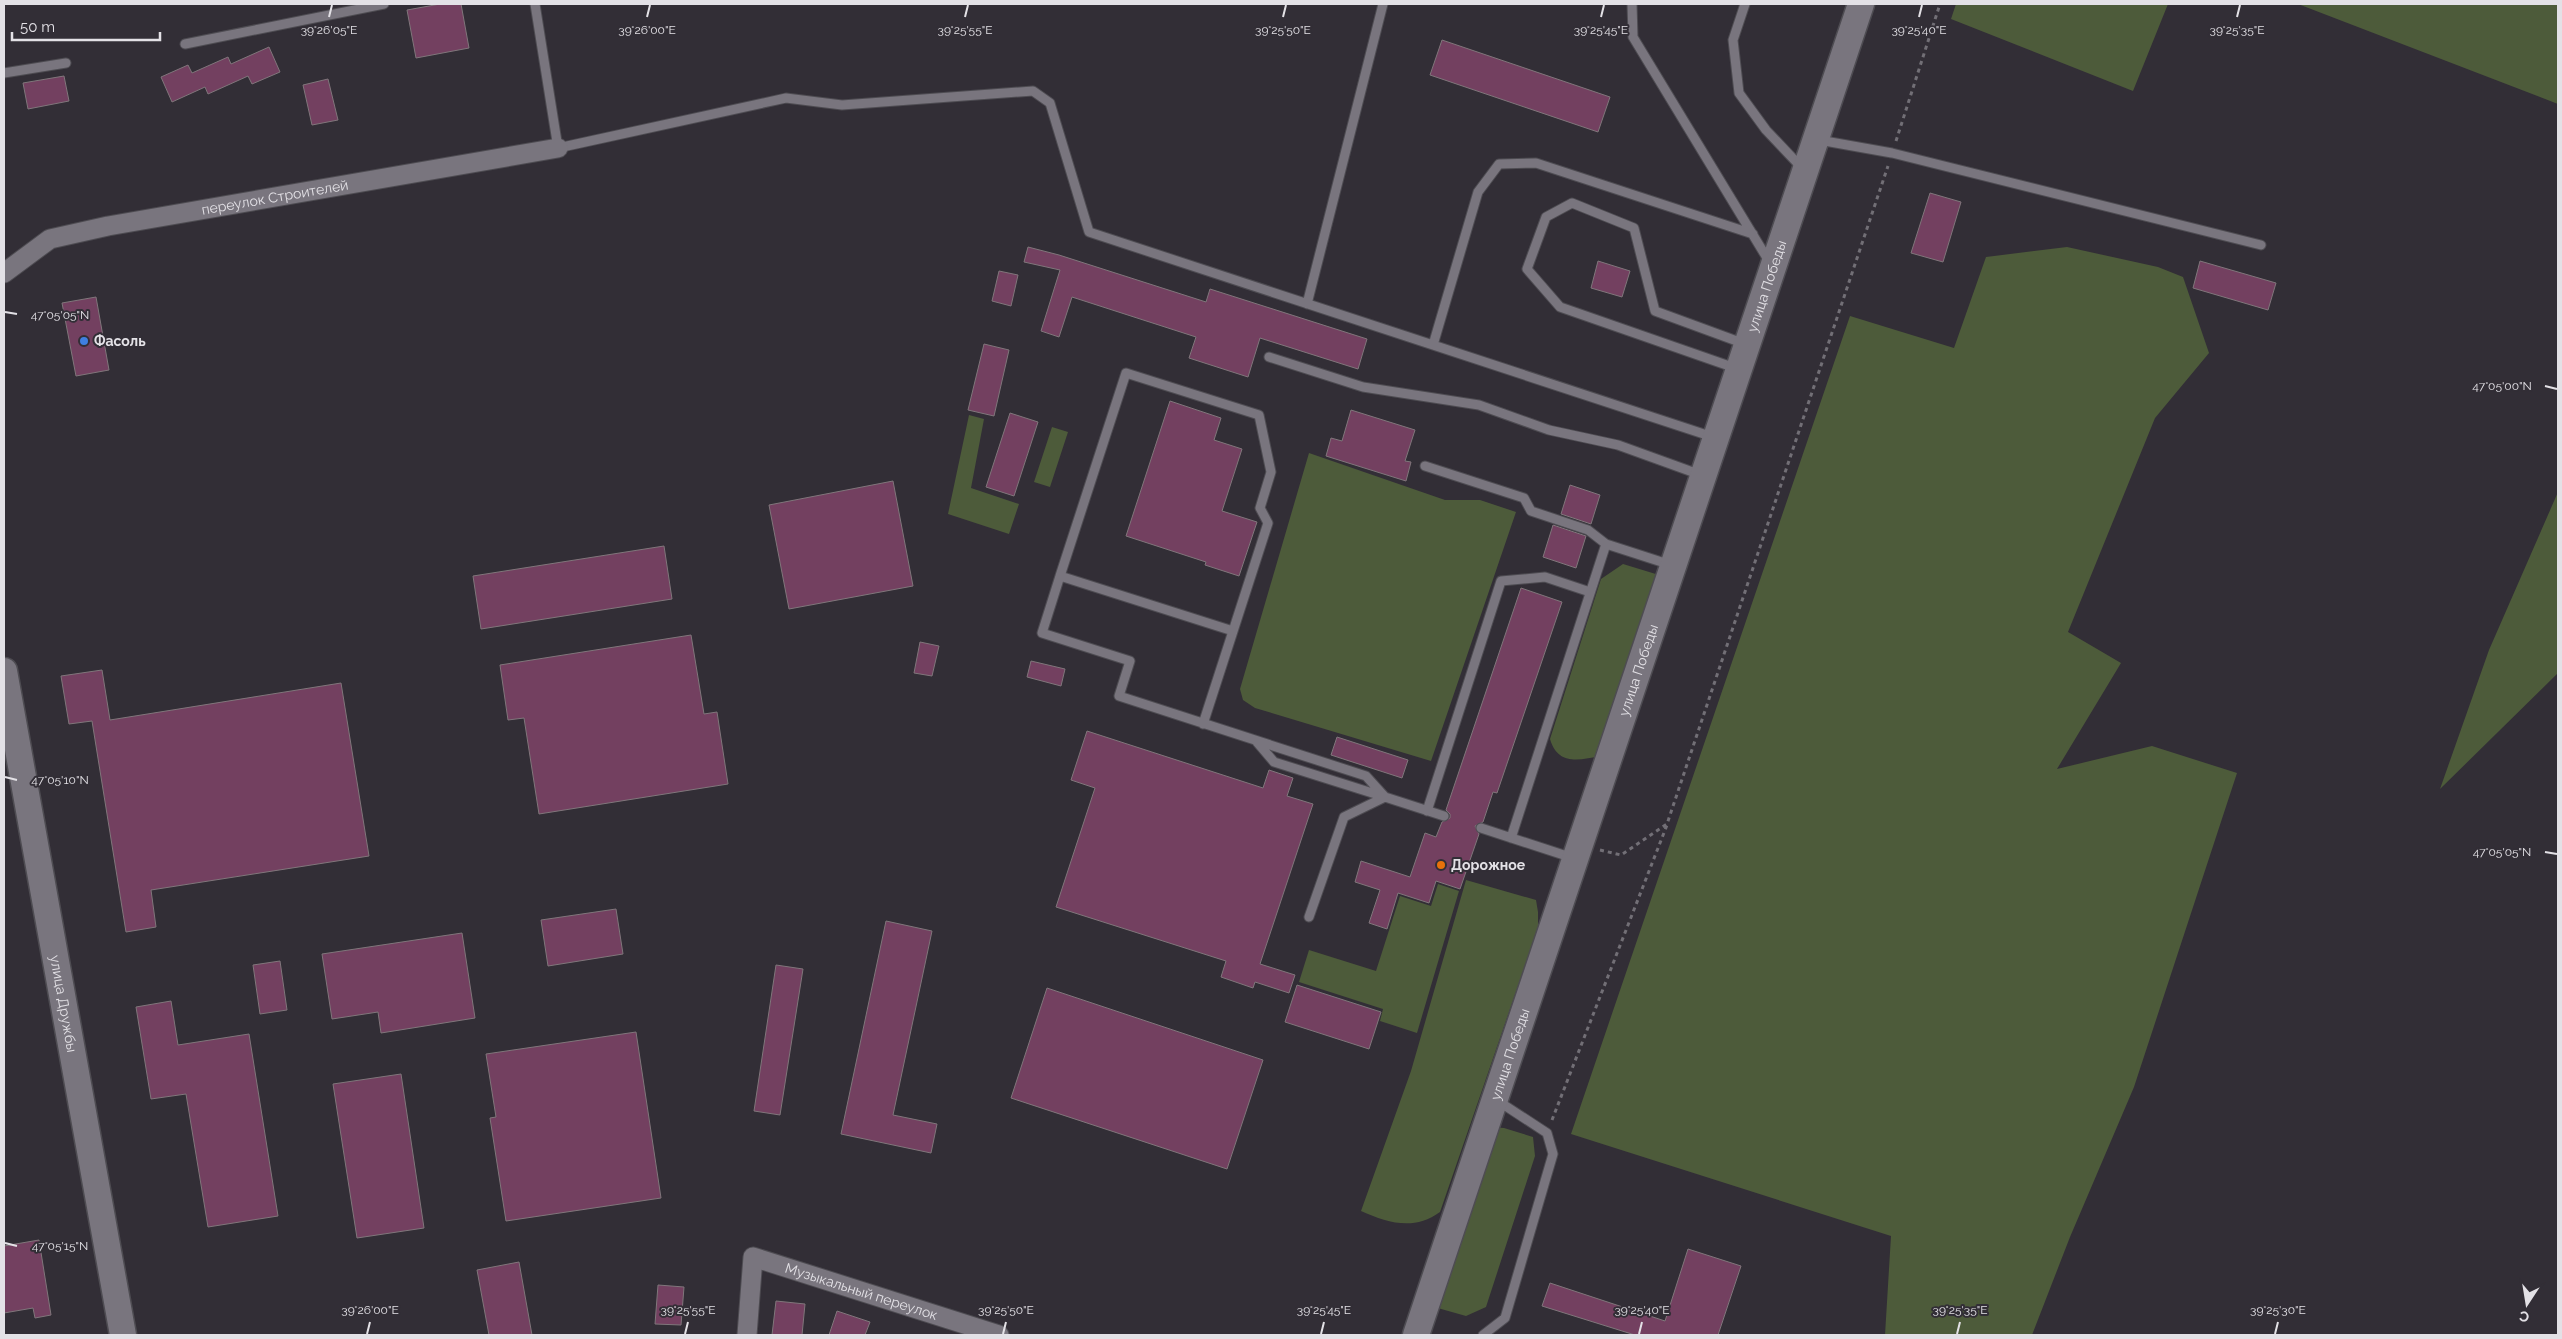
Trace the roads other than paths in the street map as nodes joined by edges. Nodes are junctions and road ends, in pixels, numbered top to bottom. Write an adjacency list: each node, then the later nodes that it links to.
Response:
1 (384, 4): 7 (lane)
2 (535, 4): 11 (lane)
3 (1383, 4): 17 (lane)
4 (1632, 4): 13 (lane)
5 (1745, 4): 12 (lane)
6 (1861, 4): 10 (main road, улица Победы)
7 (185, 44)
8 (66, 63): 9 (lane)
9 (4, 73)
10 (1816, 139): 12 (main road, улица Победы); 14 (lane)
11 (558, 148): 16 (street, переулок Строителей); 17 (lane)
12 (1805, 171): 15 (main road, улица Победы)
13 (1753, 234): 15 (lane); 18 (lane)
14 (2261, 245)
15 (1773, 268): 19 (main road, улица Победы)
16 (4, 273)
17 (1307, 304): 18 (lane)
18 (1433, 345): 22 (lane)
19 (1747, 345): 21 (main road, улица Победы); 21 (lane)
20 (1269, 357): 24 (lane)
21 (1739, 370): 22 (main road, улица Победы)
22 (1716, 438): 24 (main road, улица Победы)
23 (1426, 466): 25 (lane)
24 (1704, 476): 26 (main road, улица Победы)
25 (1606, 544): 26 (lane); 28 (lane)
26 (1674, 566): 38 (main road, улица Победы)
27 (1060, 576): 29 (lane); 29 (lane); 31 (lane)
28 (1590, 592): 34 (lane); 37 (lane)
29 (1233, 631): 31 (lane)
30 (4, 671): 41 (main road, улица Дружбы)
31 (1203, 724): 32 (lane)
32 (1256, 740): 33 (lane); 33 (lane)
33 (1385, 797): 34 (lane); 39 (lane)
34 (1427, 811): 35 (lane)
35 (1444, 816)
36 (1481, 828): 37 (lane)
37 (1511, 838): 38 (lane)
38 (1578, 851): 40 (main road, улица Победы)
39 (1309, 917)
40 (1495, 1099): 44 (main road, улица Победы); 45 (lane)
41 (123, 1335)
42 (747, 1335): 43 (street, Музыкальный переулок)
43 (999, 1335)
44 (1416, 1335)
45 (1483, 1335)

